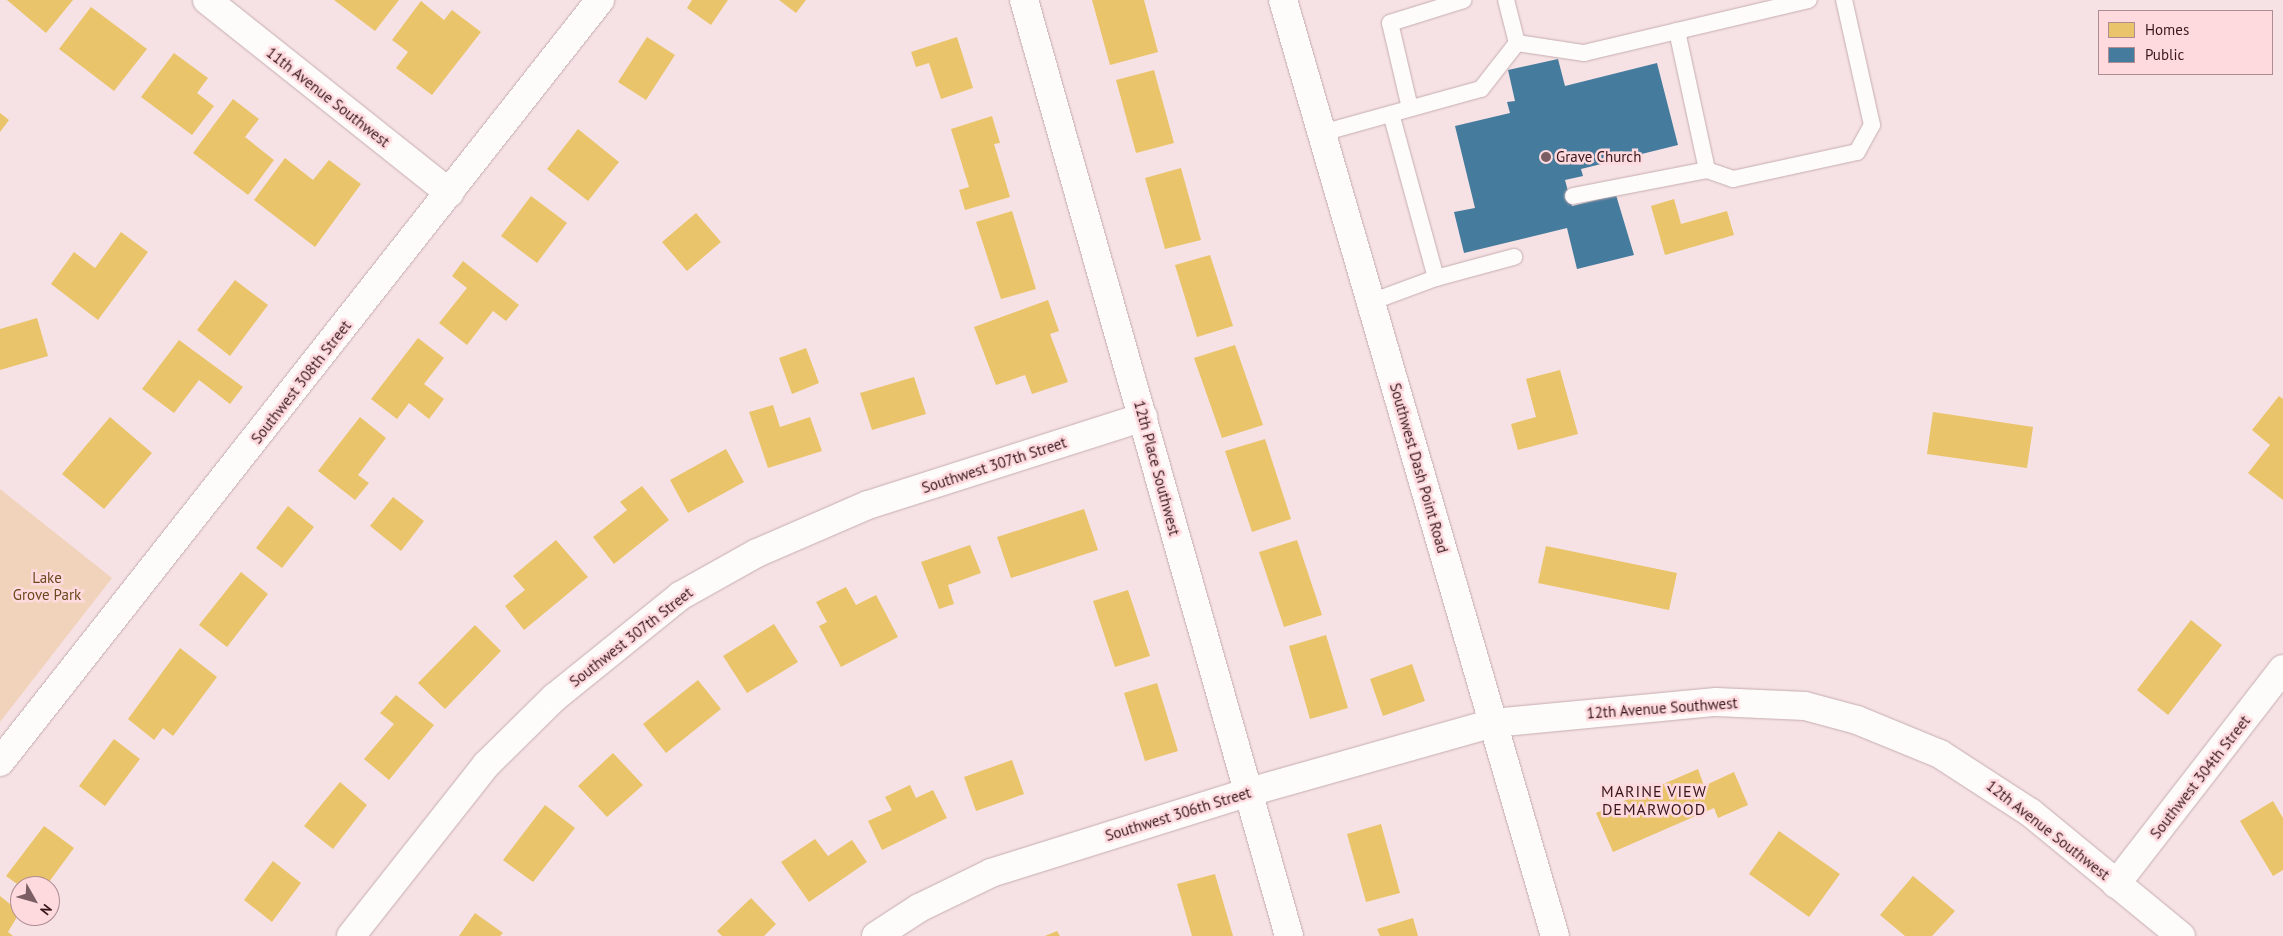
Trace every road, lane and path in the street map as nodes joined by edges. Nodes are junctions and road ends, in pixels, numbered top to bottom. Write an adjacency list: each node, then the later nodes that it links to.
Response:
1 (207, 0): 15 (street, 11th Avenue Southwest)
2 (600, 0): 15 (street, Southwest 308th Street)
3 (1024, 0): 20 (street, 12th Place Southwest)
4 (1283, 0): 13 (street, Southwest Dash Point Road)
5 (1464, 0): 11 (lane)
6 (1506, 0): 10 (lane)
7 (1809, 0): 9 (lane)
8 (1844, 0): 14 (lane)
9 (1677, 31): 10 (lane); 14 (lane)
10 (1516, 44): 11 (lane)
11 (1410, 108): 12 (lane)
12 (1391, 114): 13 (lane); 18 (lane)
13 (1322, 132): 19 (street, Southwest Dash Point Road)
14 (1707, 170): 16 (lane)
15 (450, 193): 23 (street, Southwest 308th Street)
16 (1573, 196)
17 (1514, 256): 18 (lane)
18 (1436, 278): 19 (lane)
19 (1371, 302): 22 (street, Southwest Dash Point Road)
20 (1143, 417): 24 (street, 12th Place Southwest); 26 (street, Southwest 307th Street)
21 (2283, 670): 25 (street, Southwest 304th Street)
22 (1493, 723): 24 (street, Southwest 306th Street); 25 (street, 12th Avenue Southwest); 29 (street, Southwest Dash Point Road)
23 (0, 762)
24 (1246, 793): 27 (street, Southwest 306th Street); 28 (street, 12th Place Southwest)
25 (2116, 884): 30 (street, 12th Avenue Southwest)
26 (351, 936)
27 (876, 936)
28 (1290, 936)
29 (1555, 936)
30 (2181, 936)

